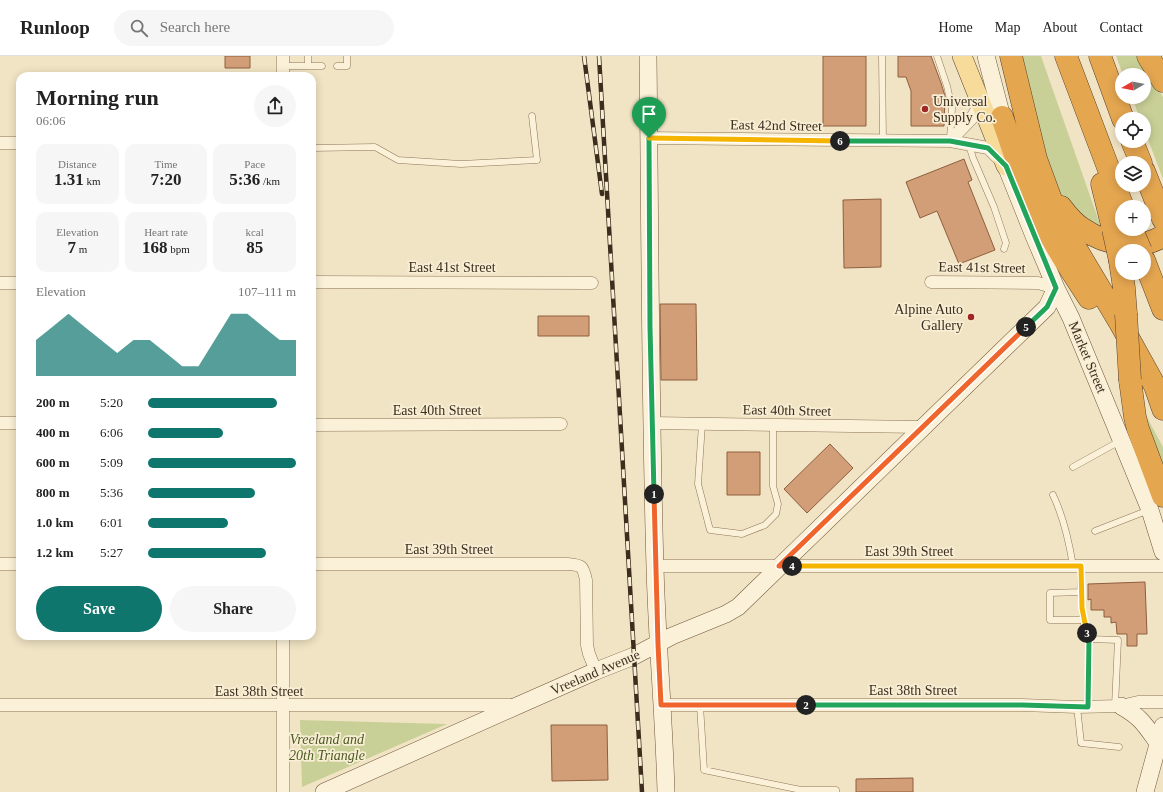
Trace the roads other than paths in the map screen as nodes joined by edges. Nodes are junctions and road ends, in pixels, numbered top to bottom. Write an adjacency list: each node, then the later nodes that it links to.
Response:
1 (308, 56): 13 (lane)
2 (347, 56): 15 (lane)
3 (648, 56): 22 (main road)
4 (882, 56): 23 (lane)
5 (936, 56): 24 (lane)
6 (962, 56): 18 (main road)
7 (986, 56): 21 (main road, Market Street)
8 (1011, 56): 30 (highway)
9 (1066, 56): 17 (highway)
10 (1100, 56): 19 (highway)
11 (1148, 56): 16 (highway)
12 (283, 66): 13 (lane)
13 (308, 66): 14 (lane)
14 (322, 66)
15 (337, 66)
16 (1163, 81)
17 (1077, 86): 32 (highway); 33 (highway)
18 (981, 102): 24 (street); 29 (main road)
19 (1121, 112)
20 (532, 116): 28 (lane)
21 (1002, 117): 29 (main road, Market Street); 46 (highway)
22 (649, 138): 23 (street, East 42nd Street); 49 (main road)
23 (883, 141): 24 (street, East 42nd Street)
24 (950, 141): 27 (street, East 42nd Street)
25 (0, 143): 26 (street)
26 (16, 143)
27 (970, 145): 29 (street, East 42nd Street); 37 (lane)
28 (316, 148)
29 (1006, 166): 44 (main road, Market Street)
30 (1043, 179): 36 (highway); 46 (highway)
31 (1151, 188): 34 (highway)
32 (1116, 200)
33 (1120, 200)
34 (1163, 218)
35 (1125, 236): 58 (highway, bridge)
36 (1163, 236)
37 (1004, 249)
38 (1151, 278): 45 (highway)
39 (316, 282): 40 (street, East 41st Street)
40 (592, 282)
41 (931, 282): 44 (street, East 41st Street)
42 (0, 283): 43 (street)
43 (16, 283)
44 (1056, 288): 54 (main road, Vreeland Avenue); 55 (main road, Market Street)
45 (1163, 309)
46 (1162, 407)
47 (0, 423): 48 (street)
48 (16, 423)
49 (652, 423): 51 (street, East 40th Street); 64 (main road)
50 (561, 424): 52 (street, East 40th Street)
51 (702, 424): 53 (street, East 40th Street); 53 (lane)
52 (316, 425)
53 (773, 425): 54 (street, East 40th Street)
54 (922, 427): 65 (main road, Vreeland Avenue)
55 (1122, 441): 56 (lane); 58 (main road, Market Street)
56 (1073, 467)
57 (1053, 495): 66 (lane)
58 (1157, 503): 59 (lane); 60 (main road, Market Street)
59 (1095, 531)
60 (1163, 552)
61 (0, 564): 62 (street)
62 (16, 564)
63 (316, 564): 73 (street, East 39th Street)
64 (655, 566): 65 (street, East 39th Street); 72 (main road)
65 (779, 566): 66 (street, East 39th Street); 72 (main road, Vreeland Avenue)
66 (1077, 566): 67 (street, East 39th Street); 68 (lane)
67 (1163, 566)
68 (1081, 592): 69 (lane); 69 (lane)
69 (1083, 620): 70 (lane)
70 (1089, 639): 80 (lane); 81 (lane)
71 (283, 640): 79 (street)
72 (658, 644): 73 (main road, Vreeland Avenue); 77 (main road)
73 (596, 671): 76 (main road, Vreeland Avenue)
74 (1163, 702): 80 (street, East 38th Street)
75 (0, 705): 79 (street, East 38th Street)
76 (519, 705): 79 (street, East 38th Street); 86 (main road, Vreeland Avenue)
77 (661, 705): 78 (street, East 38th Street); 87 (main road)
78 (700, 705): 81 (street, East 38th Street); 88 (lane)
79 (283, 706): 85 (street)
80 (1118, 706): 81 (street, East 38th Street); 84 (main road)
81 (1083, 707): 83 (lane)
82 (1163, 726): 84 (main road)
83 (1119, 748)
84 (1158, 750): 89 (main road)
85 (283, 792)
86 (324, 792)
87 (666, 792)
88 (836, 792)
89 (1145, 792)

